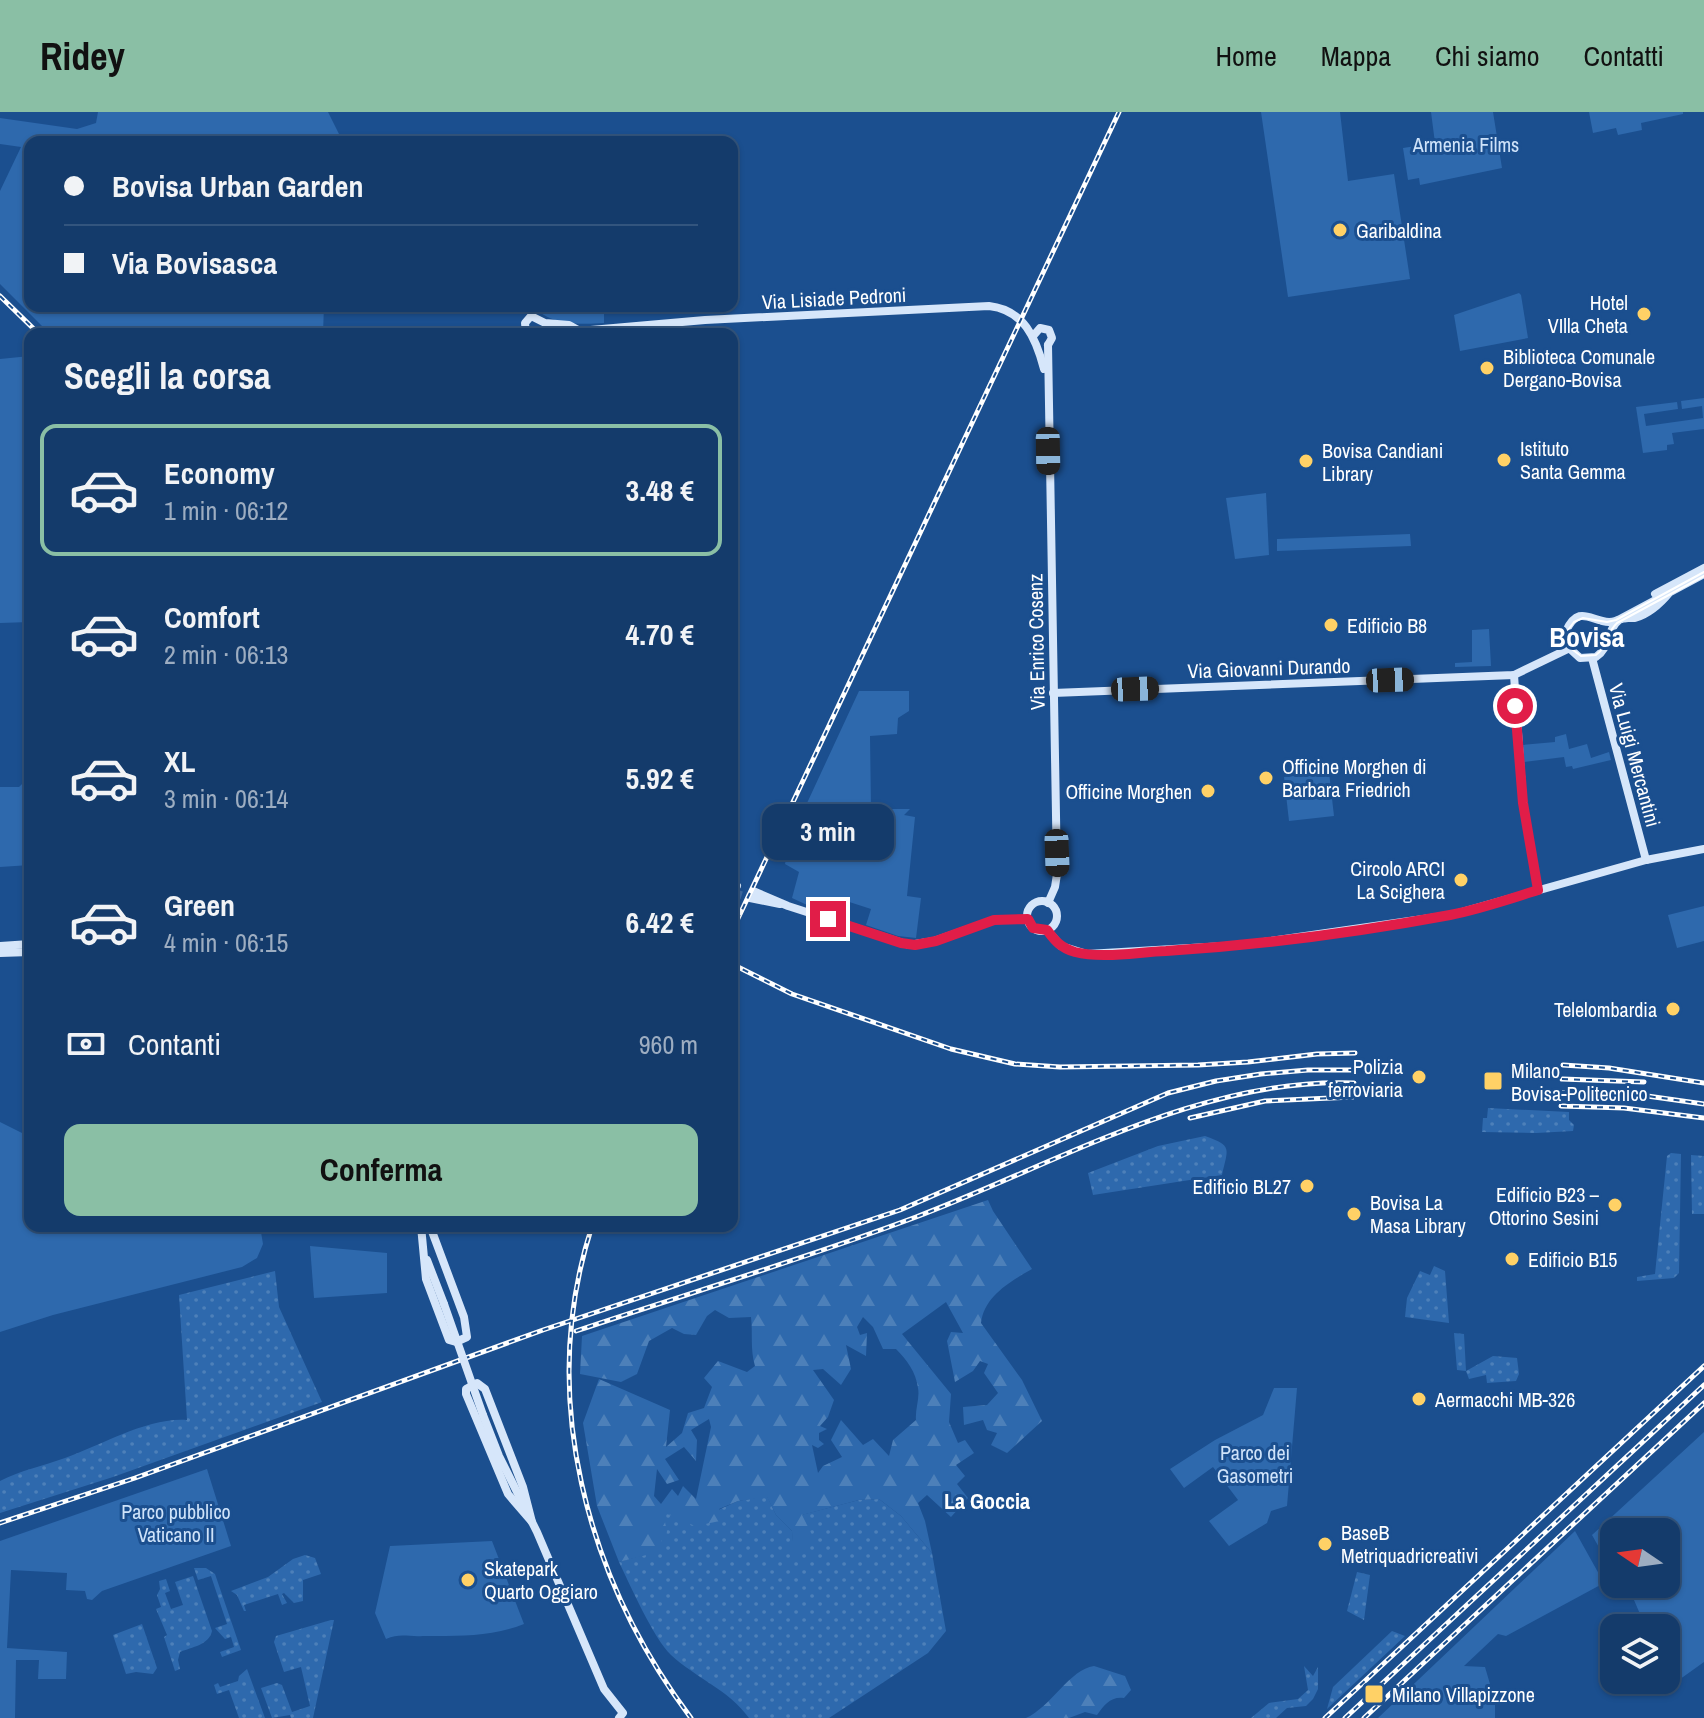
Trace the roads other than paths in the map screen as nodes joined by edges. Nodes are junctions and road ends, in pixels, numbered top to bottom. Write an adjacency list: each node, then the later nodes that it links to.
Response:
1 (525, 328): 2 (street, Via Lisiade Pedroni)
2 (574, 328)
3 (633, 328): 4 (street, Via Lisiade Pedroni)
4 (1035, 339): 5 (street); 5 (street, Via Lisiade Pedroni); 6 (street, Via Enrico Cosenz)
5 (1048, 345): 6 (street, Via Enrico Cosenz)
6 (1046, 378): 16 (street, Via Enrico Cosenz)
7 (1704, 571): 8 (street); 9 (street)
8 (1670, 592): 9 (street); 11 (street)
9 (1648, 604): 11 (street)
10 (1597, 617): 11 (street); 12 (street); 13 (street)
11 (1620, 619): 12 (street)
12 (1609, 640): 14 (street)
13 (1568, 649): 14 (street); 15 (street)
14 (1592, 658): 18 (street, Via Luigi Mercantini)
15 (1514, 675): 16 (street, Via Giovanni Durando); 19 (street)
16 (1053, 693): 21 (street, Via Enrico Cosenz)
17 (1704, 849): 18 (street)
18 (1646, 860): 19 (street)
19 (1538, 890): 23 (street)
20 (752, 894): 22 (street)
21 (1048, 903): 22 (street); 23 (street)
22 (1028, 919): 23 (street)
23 (1047, 930)
24 (24, 944): 25 (street)
25 (0, 946)
26 (24, 952): 27 (street)
27 (0, 953)
28 (422, 1232): 31 (street)
29 (432, 1232): 30 (street)
30 (439, 1253): 31 (street); 32 (street)
31 (424, 1254): 32 (street); 33 (street)
32 (442, 1263): 33 (street)
33 (444, 1304): 34 (street, bridge)
34 (532, 1522): 34 (street); 35 (street)
35 (619, 1718)

